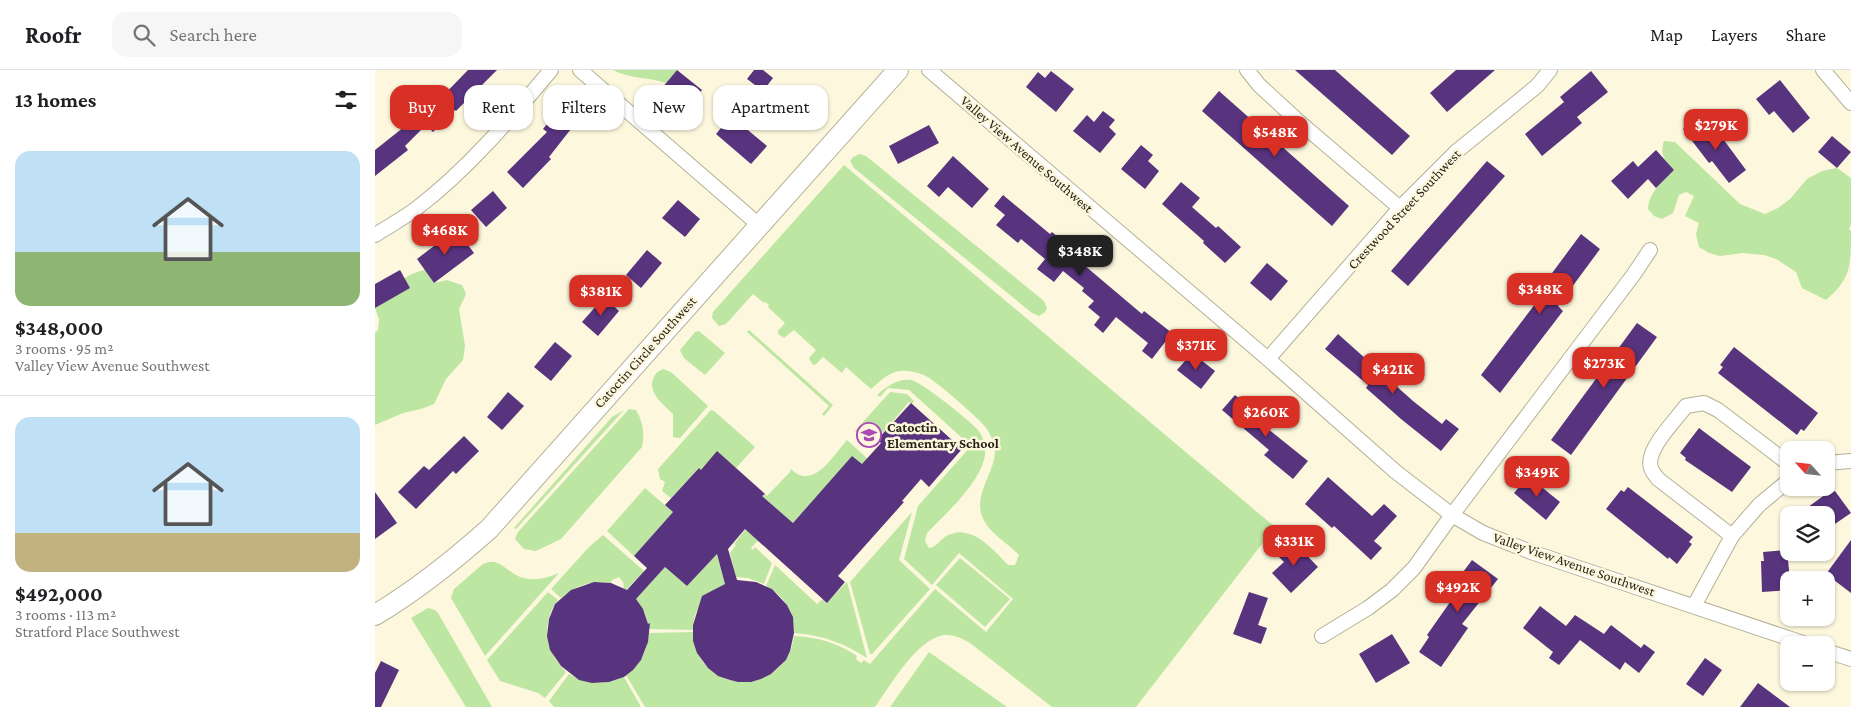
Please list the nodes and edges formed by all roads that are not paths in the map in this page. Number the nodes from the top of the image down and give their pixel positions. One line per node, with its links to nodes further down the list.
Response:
1 (551, 70): 11 (street)
2 (581, 70): 10 (street)
3 (898, 70): 10 (main road, Catoctin Circle Southwest)
4 (929, 70): 13 (street, Valley View Avenue Southwest)
5 (1247, 70): 9 (street)
6 (1550, 70): 9 (street, Crestwood Street Southwest)
7 (1823, 70): 8 (street)
8 (1851, 103)
9 (1400, 208): 13 (street, Crestwood Street Southwest)
10 (759, 225): 21 (main road, Catoctin Circle Southwest)
11 (375, 235)
12 (1650, 250): 18 (street)
13 (1269, 360): 18 (street, Valley View Avenue Southwest)
14 (1780, 457): 19 (street)
15 (1851, 461): 16 (street)
16 (1835, 462)
17 (1780, 488): 19 (street)
18 (1452, 515): 20 (street, Valley View Avenue Southwest); 22 (street)
19 (1732, 536): 20 (street)
20 (1694, 606): 23 (street, Valley View Avenue Southwest)
21 (375, 615)
22 (1321, 636)
23 (1782, 636)
24 (1835, 654): 25 (street)
25 (1851, 659)

